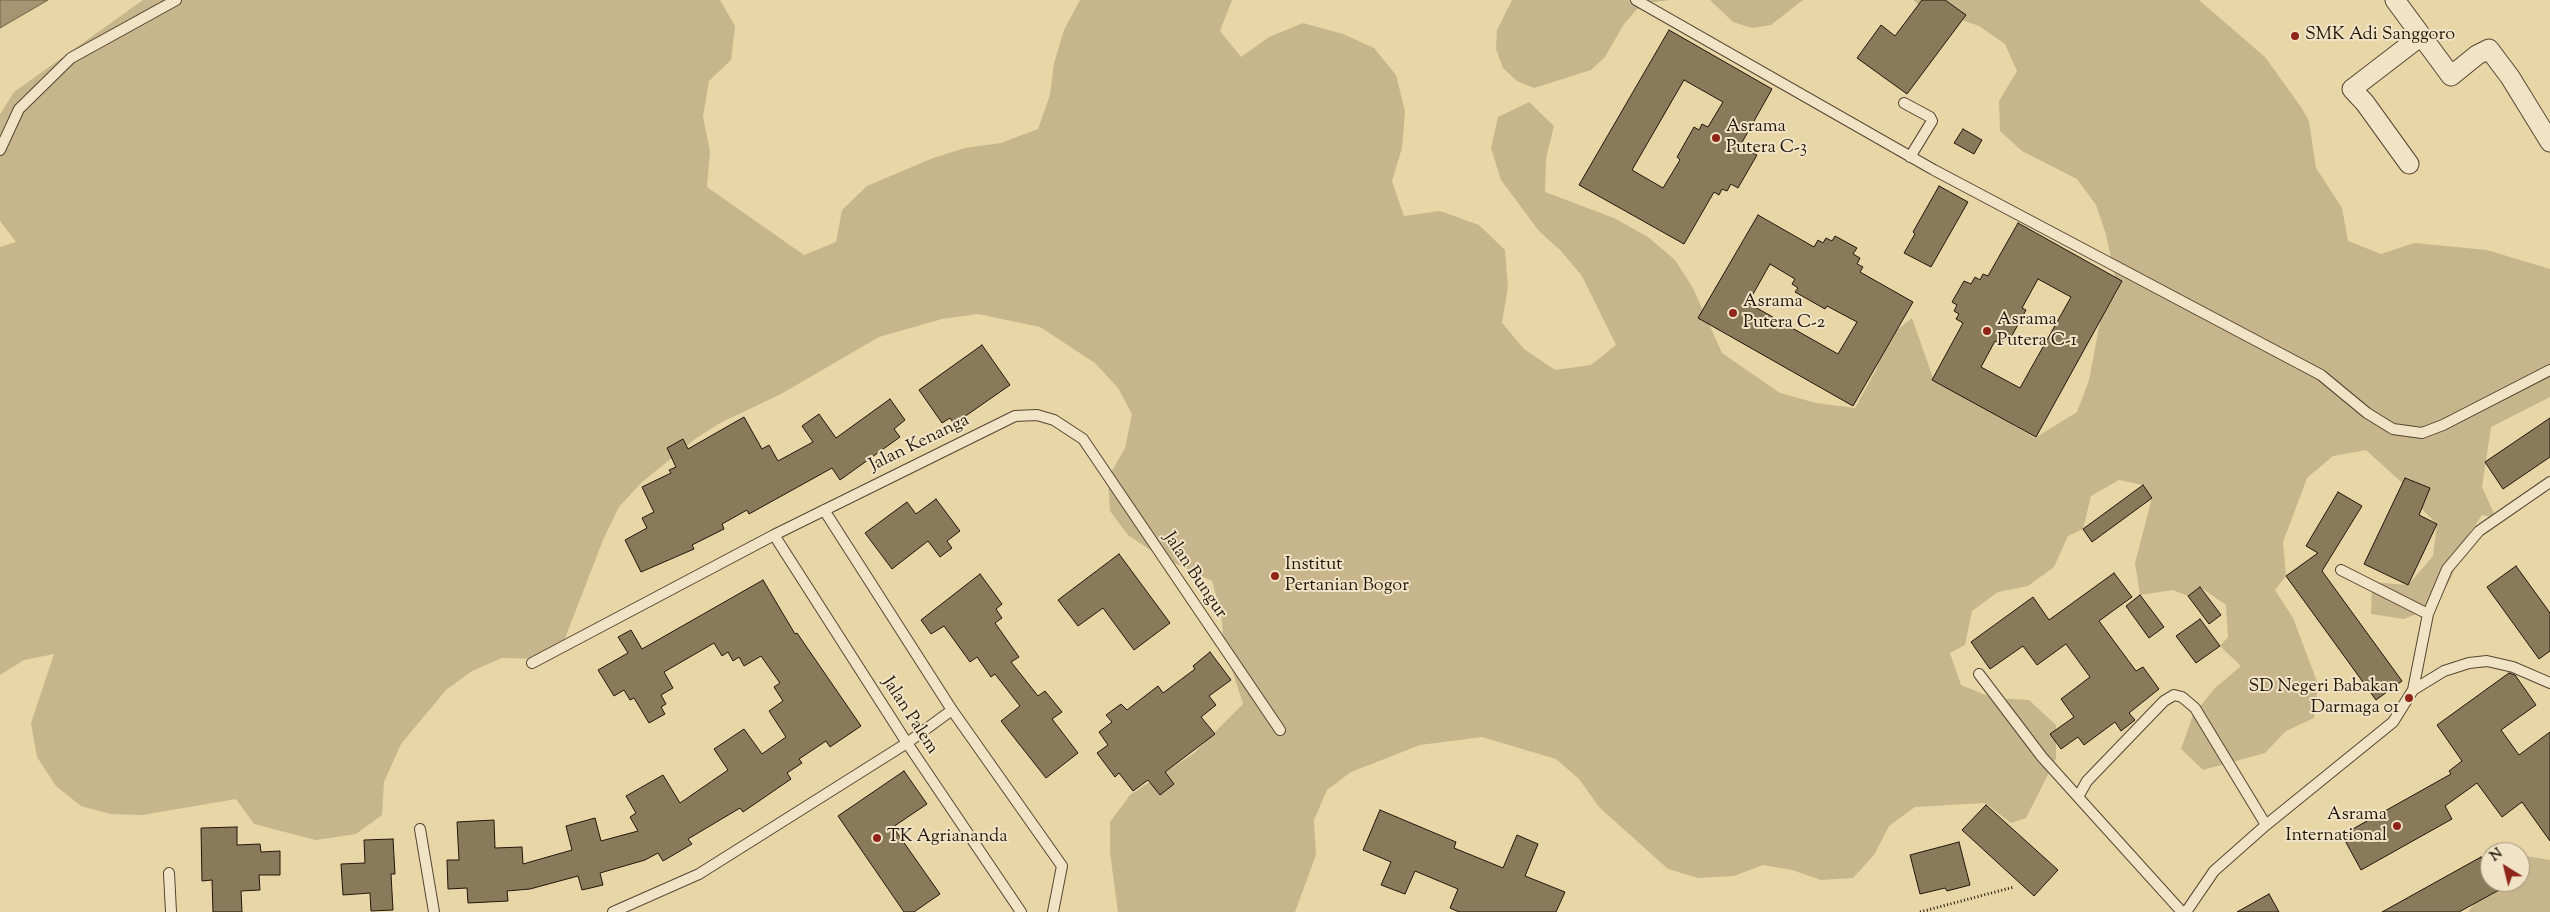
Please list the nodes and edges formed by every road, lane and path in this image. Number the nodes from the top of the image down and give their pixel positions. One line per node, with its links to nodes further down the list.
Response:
1 (176, 0): 7 (lane)
2 (1636, 0): 8 (lane)
3 (2396, 0): 4 (street)
4 (2422, 36): 6 (street); 9 (street)
5 (1904, 104): 8 (lane)
6 (2550, 142)
7 (0, 150)
8 (1910, 156): 10 (lane)
9 (2410, 164)
10 (2550, 370)
11 (1082, 439): 13 (lane, Jalan Kenanga); 22 (lane, Jalan Bungur)
12 (2550, 482): 16 (lane)
13 (824, 510): 14 (lane, Jalan Kenanga); 21 (lane)
14 (774, 535): 17 (lane, Jalan Kenanga); 23 (lane, Jalan Palem)
15 (2341, 570): 16 (lane)
16 (2428, 614): 20 (lane)
17 (532, 663)
18 (1978, 674): 24 (lane)
19 (2550, 683): 20 (lane)
20 (2414, 690): 25 (lane)
21 (952, 710): 23 (lane); 34 (lane)
22 (1280, 730)
23 (907, 743): 32 (lane); 33 (lane, Jalan Palem)
24 (2078, 797): 25 (lane); 36 (lane)
25 (2266, 826): 37 (lane)
26 (420, 829): 31 (lane)
27 (169, 873): 30 (lane)
28 (2014, 887): 29 (path)
29 (1928, 911): 35 (path)
30 (171, 912)
31 (434, 912)
32 (613, 912)
33 (1021, 912)
34 (1053, 912)
35 (1920, 912)
36 (2182, 912)
37 (2186, 912)

